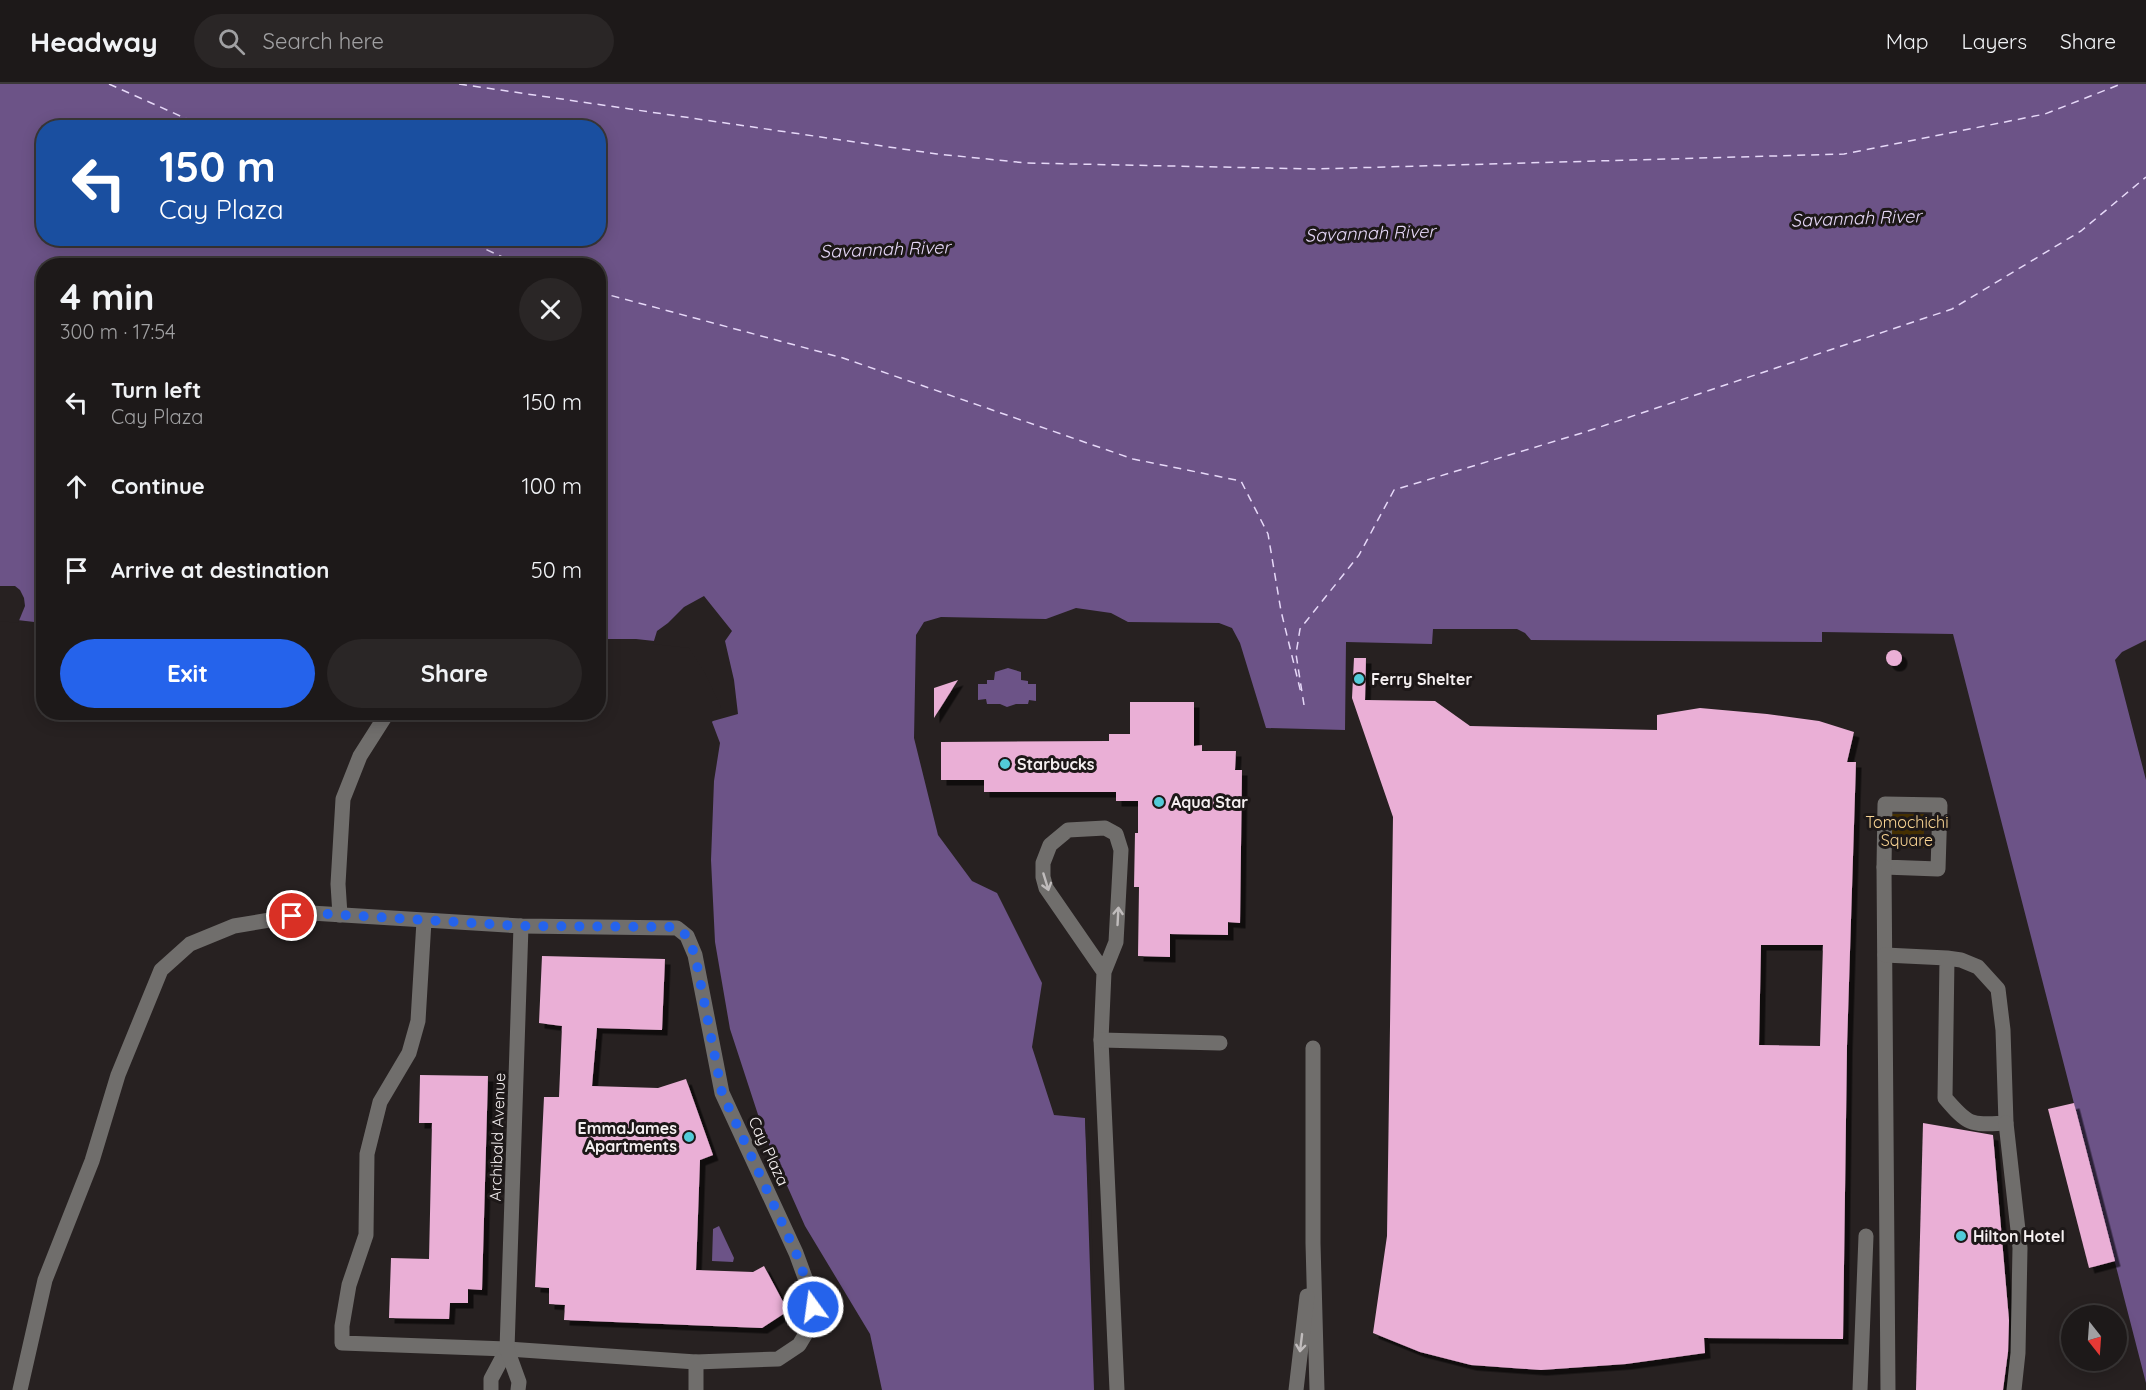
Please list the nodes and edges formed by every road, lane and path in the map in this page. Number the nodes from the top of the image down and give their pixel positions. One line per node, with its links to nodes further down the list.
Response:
1 (383, 720): 3 (street)
2 (1884, 867): 2 (street); 6 (street)
3 (340, 915): 4 (street, Cay Plaza); 18 (street, Cay Plaza)
4 (424, 921): 5 (street, Cay Plaza); 15 (street, Cay Plaza)
5 (521, 926): 15 (street, Archibald Avenue); 16 (street, Cay Plaza)
6 (1885, 956): 7 (street); 25 (street)
7 (1947, 958): 12 (street); 12 (street)
8 (1104, 972): 8 (street, one-way to 8); 9 (street)
9 (1101, 1040): 10 (street); 17 (street)
10 (1220, 1043)
11 (1314, 1048): 14 (street)
12 (2006, 1123): 26 (street)
13 (1866, 1236): 24 (street)
14 (1313, 1243): 22 (street, one-way to 22); 23 (street)
15 (507, 1349): 16 (street, Cay Plaza); 19 (street, Archibald Avenue); 20 (street, Archibald Avenue)
16 (696, 1362): 21 (street)
17 (1117, 1389)
18 (20, 1390)
19 (491, 1390)
20 (518, 1390)
21 (696, 1390)
22 (1296, 1390)
23 (1317, 1390)
24 (1860, 1390)
25 (1888, 1390)
26 (2014, 1390)

